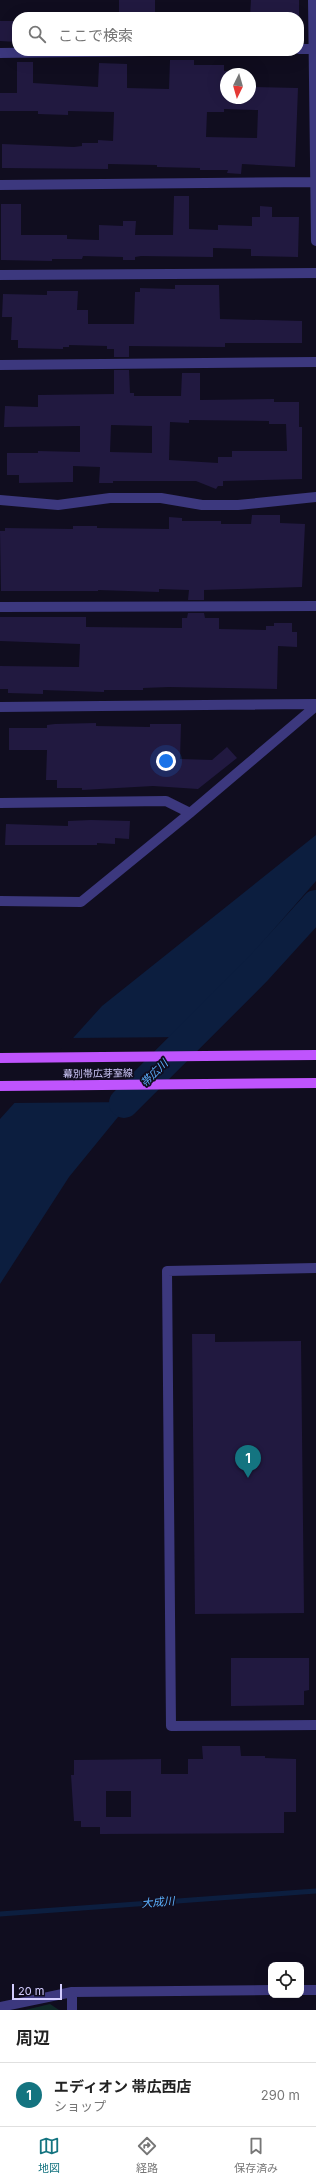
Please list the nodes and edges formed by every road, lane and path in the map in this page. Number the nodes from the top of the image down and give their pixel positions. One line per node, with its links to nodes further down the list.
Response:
1 (312, 0): 3 (street)
2 (304, 49): 3 (street)
3 (312, 49): 6 (street)
4 (0, 53): 5 (street)
5 (12, 53)
6 (315, 182): 7 (street); 8 (street)
7 (0, 185)
8 (316, 241)
9 (316, 273): 10 (street)
10 (0, 275)
11 (316, 362): 12 (street)
12 (0, 365)
13 (316, 497): 14 (street)
14 (0, 500)
15 (316, 606): 16 (street)
16 (0, 607)
17 (316, 705): 18 (street); 20 (street)
18 (0, 707)
19 (0, 803): 20 (street)
20 (190, 813): 21 (street)
21 (0, 901)
22 (316, 1055): 23 (main road, 幕別帯広芽室線)
23 (0, 1058)
24 (316, 1083): 25 (main road, 幕別帯広芽室線)
25 (4, 1086)
26 (316, 1268): 27 (street)
27 (316, 1725)
28 (268, 1990): 31 (street)
29 (304, 1990): 30 (street)
30 (316, 1990)
31 (72, 1992): 32 (street); 33 (street)
32 (0, 2007)
33 (72, 2010)

